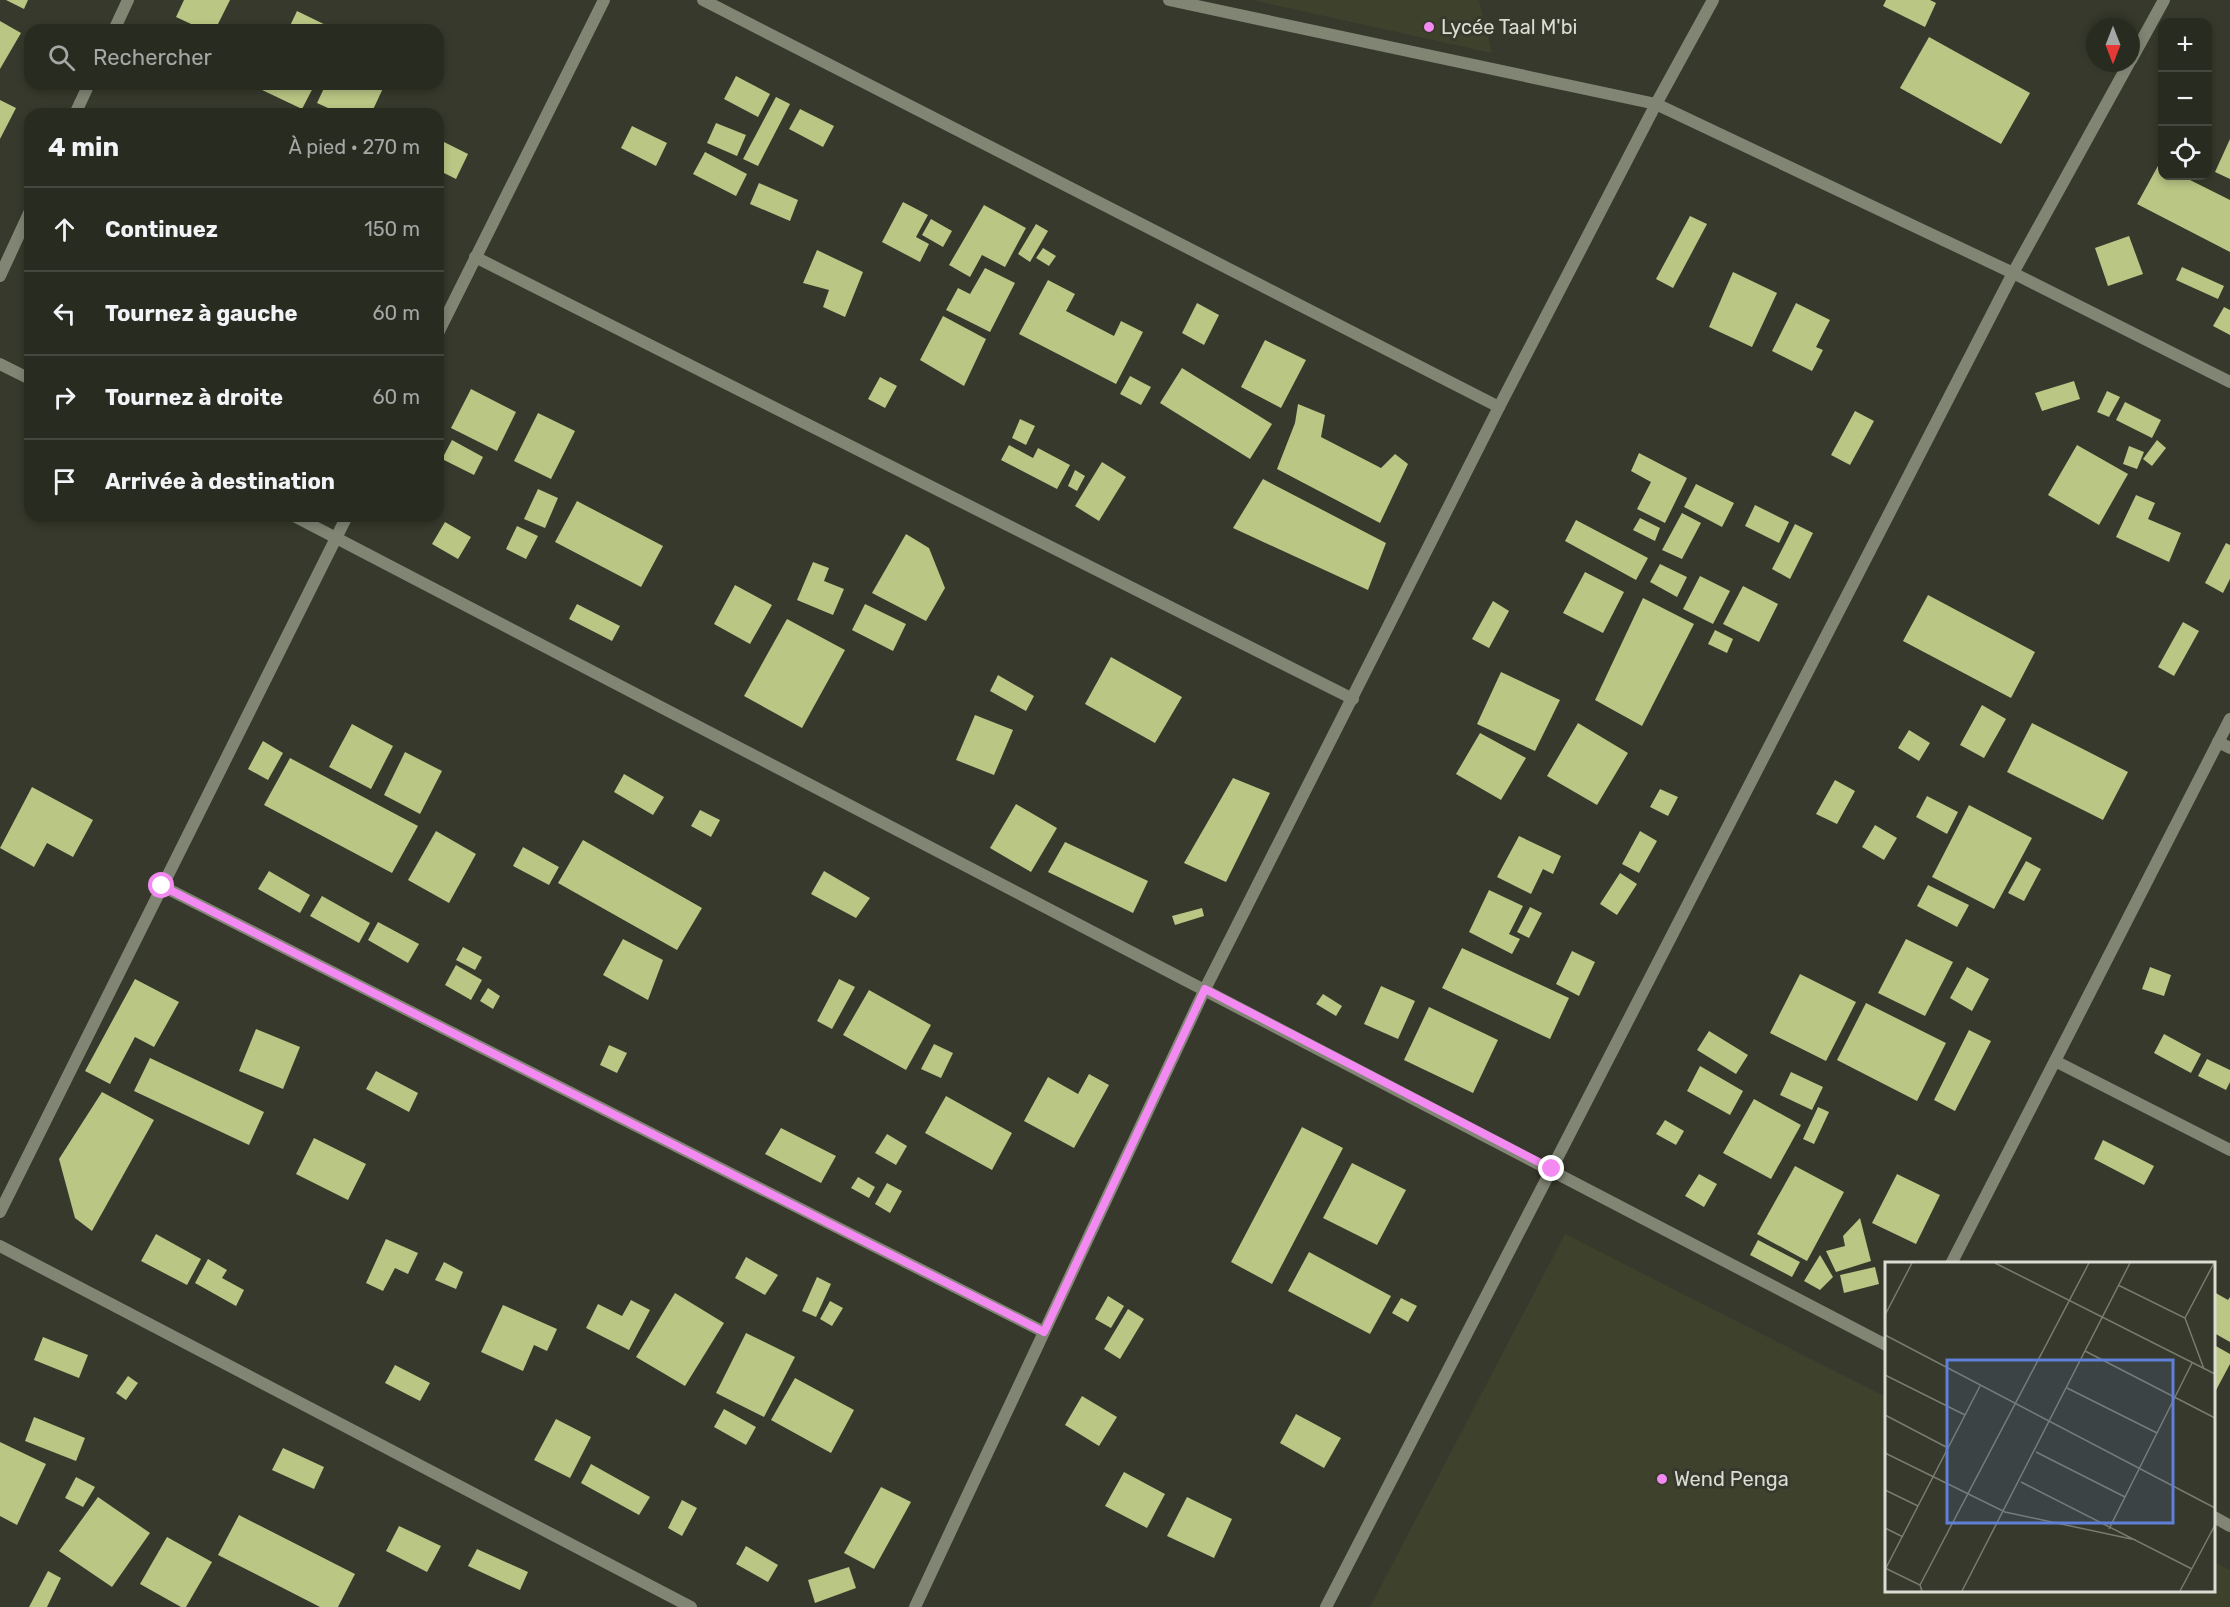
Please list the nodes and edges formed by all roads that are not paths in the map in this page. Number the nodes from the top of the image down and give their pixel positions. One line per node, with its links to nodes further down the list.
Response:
1 (128, 0): 7 (street)
2 (604, 0): 14 (street)
3 (703, 0): 21 (street)
4 (1169, 0): 11 (street)
5 (1713, 0): 11 (street)
6 (2164, 0): 8 (street)
7 (117, 24)
8 (2140, 44)
9 (2124, 72): 15 (street)
10 (86, 90): 12 (street)
11 (1656, 105): 15 (street); 21 (street)
12 (78, 108)
13 (24, 224): 16 (street)
14 (476, 257): 17 (street); 25 (street)
15 (2013, 273): 20 (street); 33 (street)
16 (0, 276)
17 (444, 321)
18 (0, 364): 19 (street)
19 (24, 376)
20 (2230, 382)
21 (1499, 407): 25 (street)
22 (305, 522): 24 (street)
23 (344, 522): 24 (street)
24 (336, 538): 29 (street); 30 (street)
25 (1353, 699): 30 (street)
26 (2230, 719): 27 (street)
27 (2218, 742): 28 (street); 31 (street)
28 (2230, 748)
29 (162, 886): 34 (street); 37 (street)
30 (1205, 989): 33 (street); 37 (street)
31 (2055, 1061): 32 (street); 36 (street)
32 (2230, 1150)
33 (1552, 1169): 38 (street); 43 (street)
34 (0, 1212)
35 (0, 1246): 41 (street)
36 (1952, 1262)
37 (1044, 1332): 42 (street)
38 (1885, 1344)
39 (2215, 1518): 40 (street)
40 (2230, 1526)
41 (692, 1607)
42 (915, 1607)
43 (1326, 1607)

